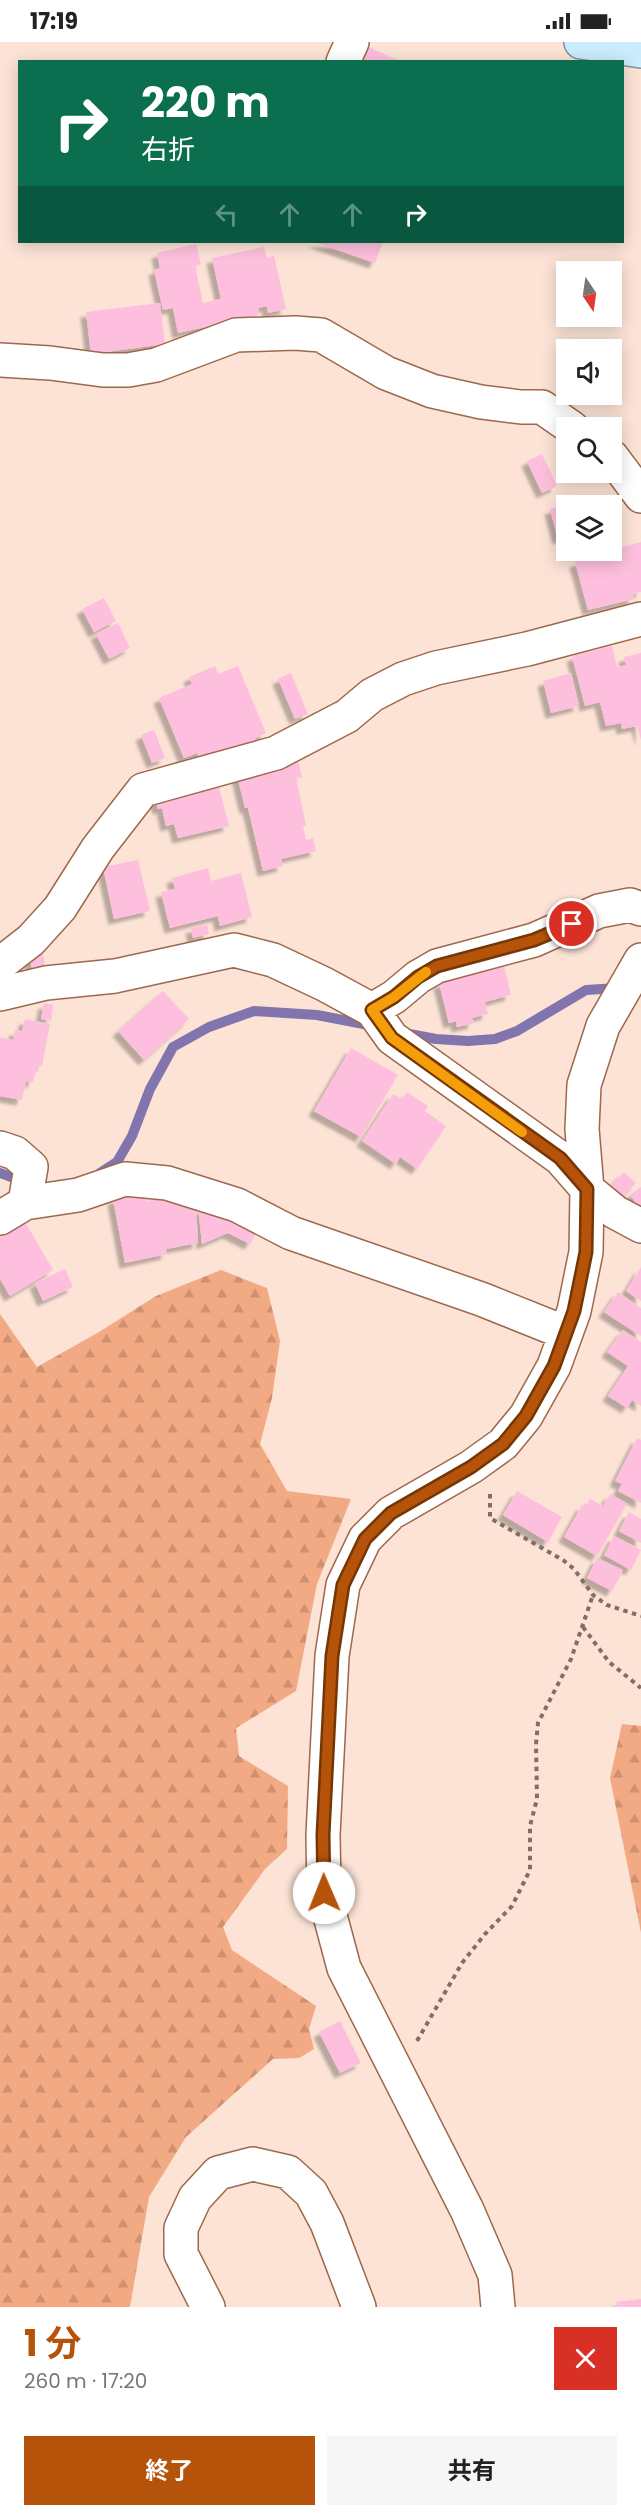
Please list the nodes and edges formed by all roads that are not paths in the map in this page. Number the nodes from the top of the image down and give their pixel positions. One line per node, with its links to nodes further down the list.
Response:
1 (352, 42): 4 (street)
2 (581, 42): 3 (main road)
3 (641, 51)
4 (344, 60)
5 (0, 360): 6 (street)
6 (557, 417)
7 (622, 470): 8 (street)
8 (641, 495)
9 (641, 619): 12 (street)
10 (641, 909): 14 (street)
11 (641, 960): 16 (street)
12 (0, 964)
13 (0, 994): 14 (street)
14 (372, 1010): 16 (street)
15 (0, 1148): 17 (street)
16 (587, 1189): 18 (street); 19 (street)
17 (13, 1210): 19 (street)
18 (641, 1226)
19 (566, 1333): 22 (street)
20 (208, 2307): 21 (street)
21 (359, 2307)
22 (498, 2307)

